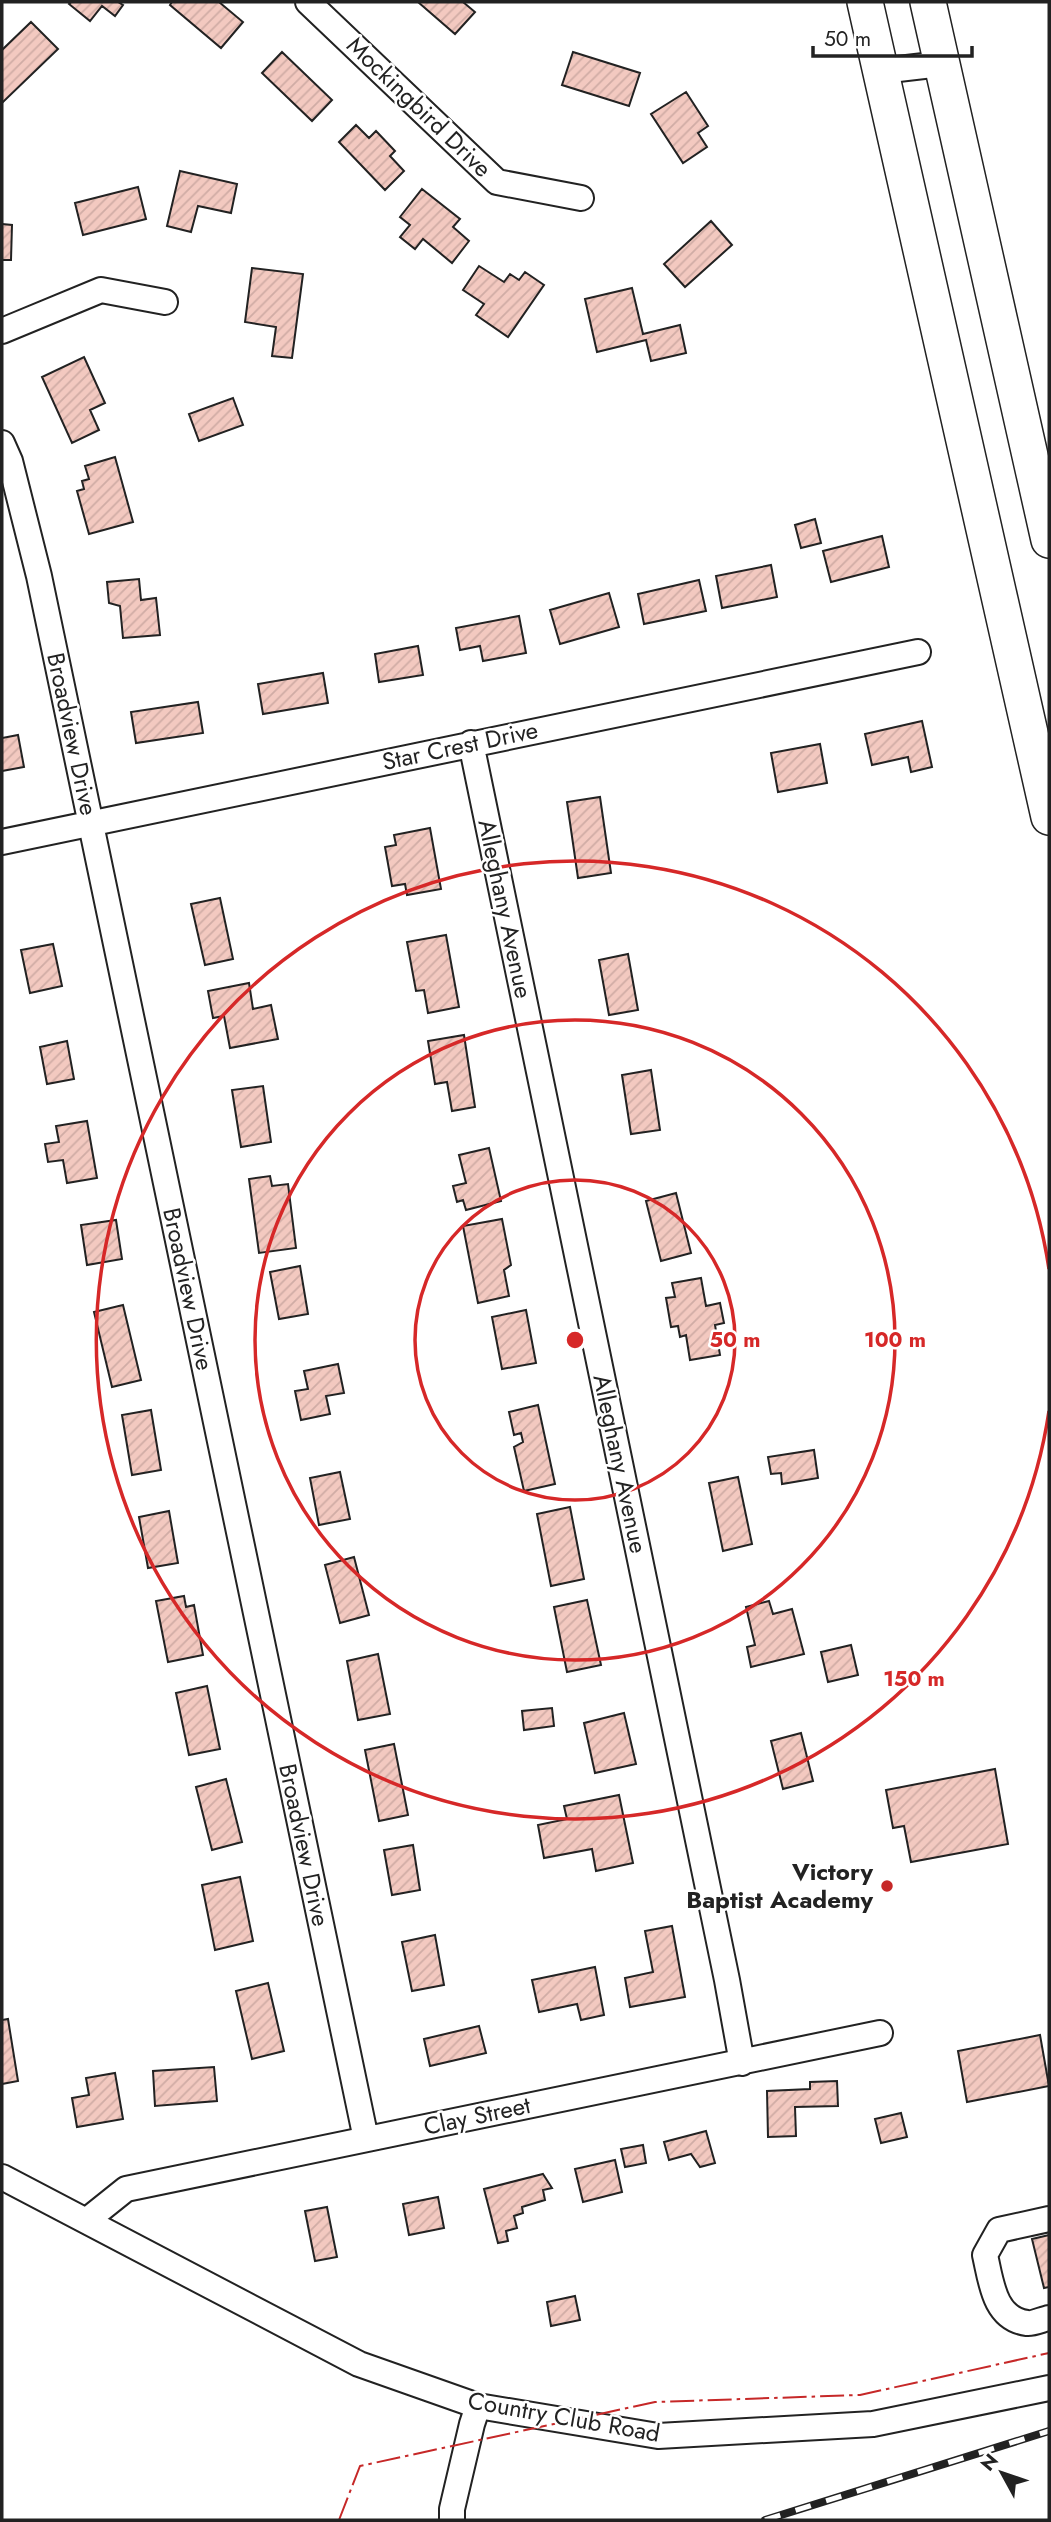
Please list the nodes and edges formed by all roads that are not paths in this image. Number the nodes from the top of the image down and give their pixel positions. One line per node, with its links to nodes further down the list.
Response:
1 (309, 2): 6 (street, Mockingbird Drive)
2 (865, 2): 5 (highway)
3 (928, 2): 4 (highway)
4 (941, 64): 5 (street); 10 (highway)
5 (881, 71): 13 (highway)
6 (581, 198)
7 (165, 302): 8 (street)
8 (2, 331)
9 (2, 443): 14 (street, Broadview Drive)
10 (1049, 540)
11 (918, 652): 12 (street, Star Crest Drive)
12 (471, 743): 14 (street, Star Crest Drive); 17 (street, Alleghany Avenue)
13 (1049, 817)
14 (91, 823): 15 (street, Star Crest Drive); 18 (street, Broadview Drive)
15 (2, 842)
16 (880, 2033): 17 (street, Clay Street)
17 (741, 2063): 18 (street, Clay Street)
18 (366, 2139): 21 (street, Clay Street)
19 (2, 2177): 21 (street, Country Club Road)
20 (1049, 2219): 22 (street)
21 (86, 2221): 24 (street, Country Club Road)
22 (1049, 2318)
23 (1049, 2388): 24 (street, Country Club Road)
24 (478, 2406): 25 (street)
25 (452, 2520)

